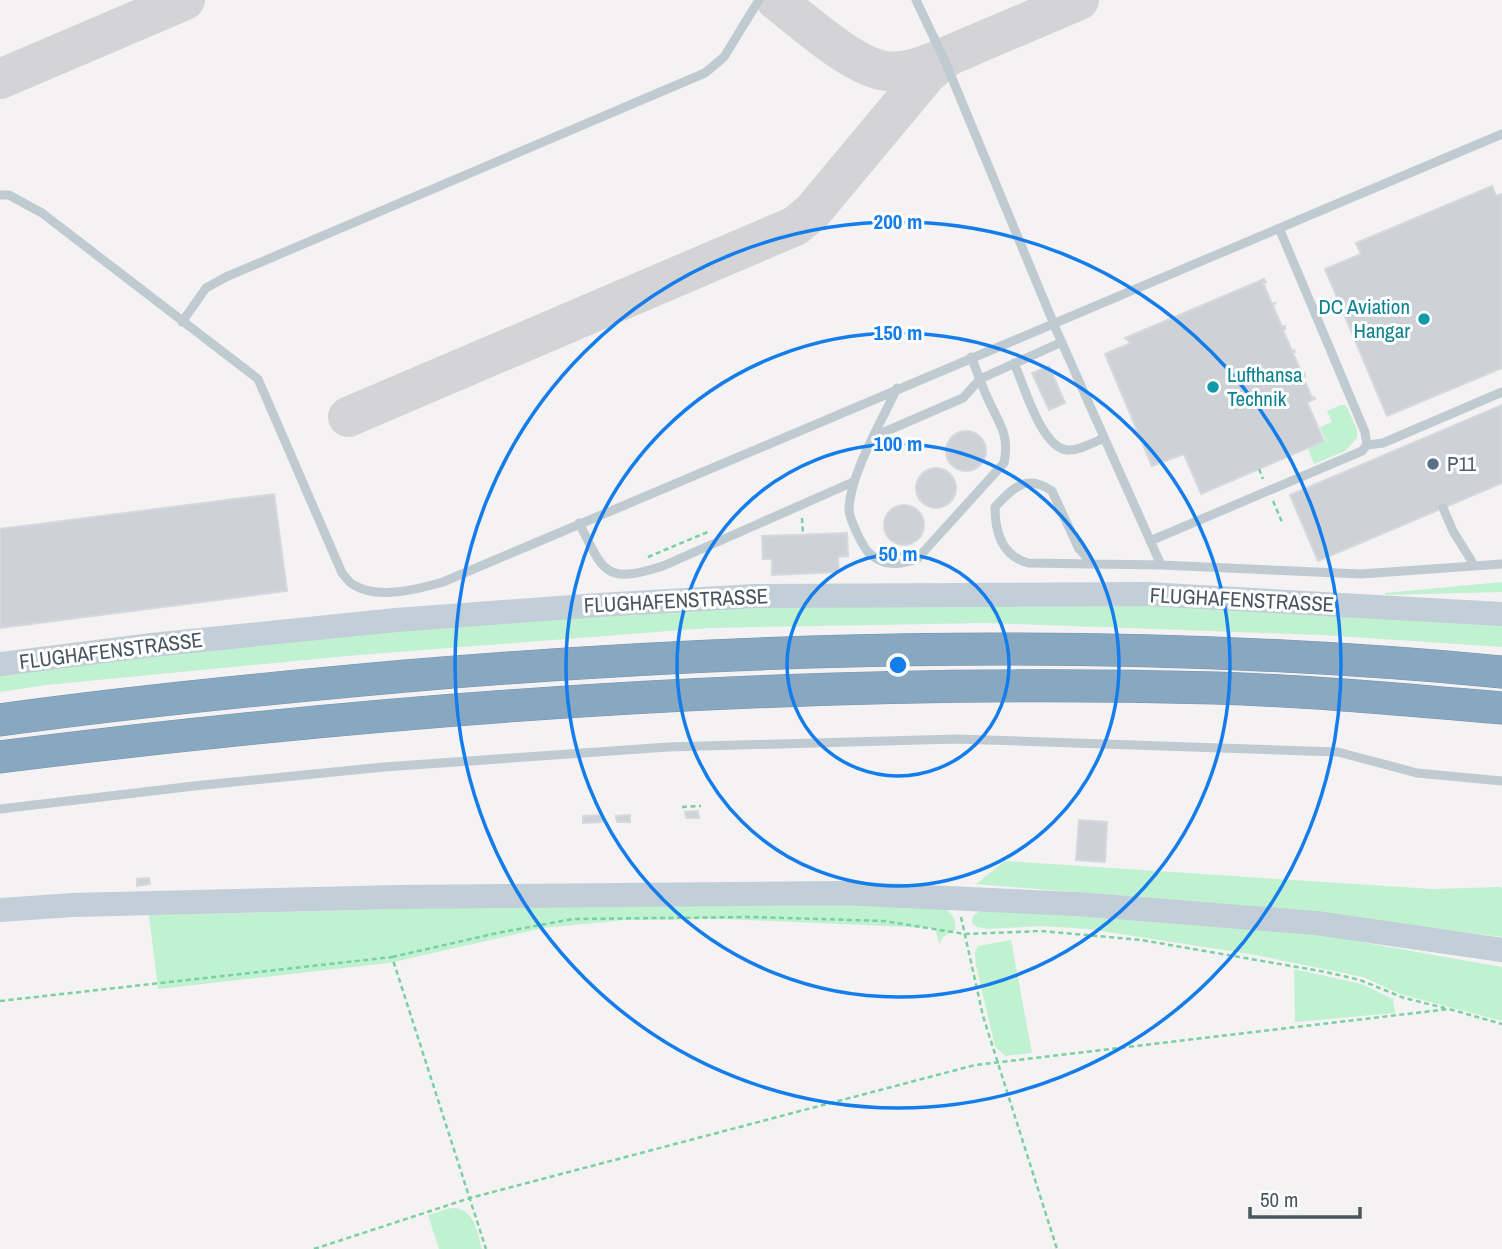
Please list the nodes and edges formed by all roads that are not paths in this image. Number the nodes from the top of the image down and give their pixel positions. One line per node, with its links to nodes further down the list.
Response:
1 (759, 0): 6 (lane)
2 (916, 0): 7 (lane)
3 (1502, 134): 5 (lane)
4 (0, 195): 6 (lane)
5 (1279, 228): 7 (lane); 16 (lane)
6 (182, 322): 19 (lane)
7 (1053, 322): 8 (lane); 9 (lane)
8 (1062, 342): 10 (lane); 15 (lane)
9 (971, 357): 11 (lane); 12 (lane)
10 (1014, 363): 11 (lane); 15 (lane)
11 (980, 379): 14 (lane); 17 (lane)
12 (897, 388): 14 (lane); 19 (lane)
13 (1502, 392): 16 (lane)
14 (875, 436): 17 (lane)
15 (1104, 438): 20 (lane)
16 (1367, 445): 20 (lane)
17 (853, 482): 19 (lane)
18 (1443, 509): 24 (lane)
19 (579, 523)
20 (1150, 541): 23 (lane)
21 (1093, 564): 21 (lane); 23 (lane)
22 (1502, 564): 24 (lane)
23 (1160, 565): 24 (lane)
24 (1474, 565)
25 (1502, 598): 26 (main road, FLUGHAFENSTRASSE)
26 (1354, 606): 27 (main road, FLUGHAFENSTRASSE); 28 (main road, FLUGHAFENSTRASSE)
27 (1502, 614)
28 (0, 664)
29 (1502, 672): 31 (highway)
30 (1502, 708): 32 (highway)
31 (0, 720)
32 (0, 757)
33 (1502, 781): 34 (lane)
34 (0, 809)
35 (0, 910): 36 (main road)
36 (1502, 950)

